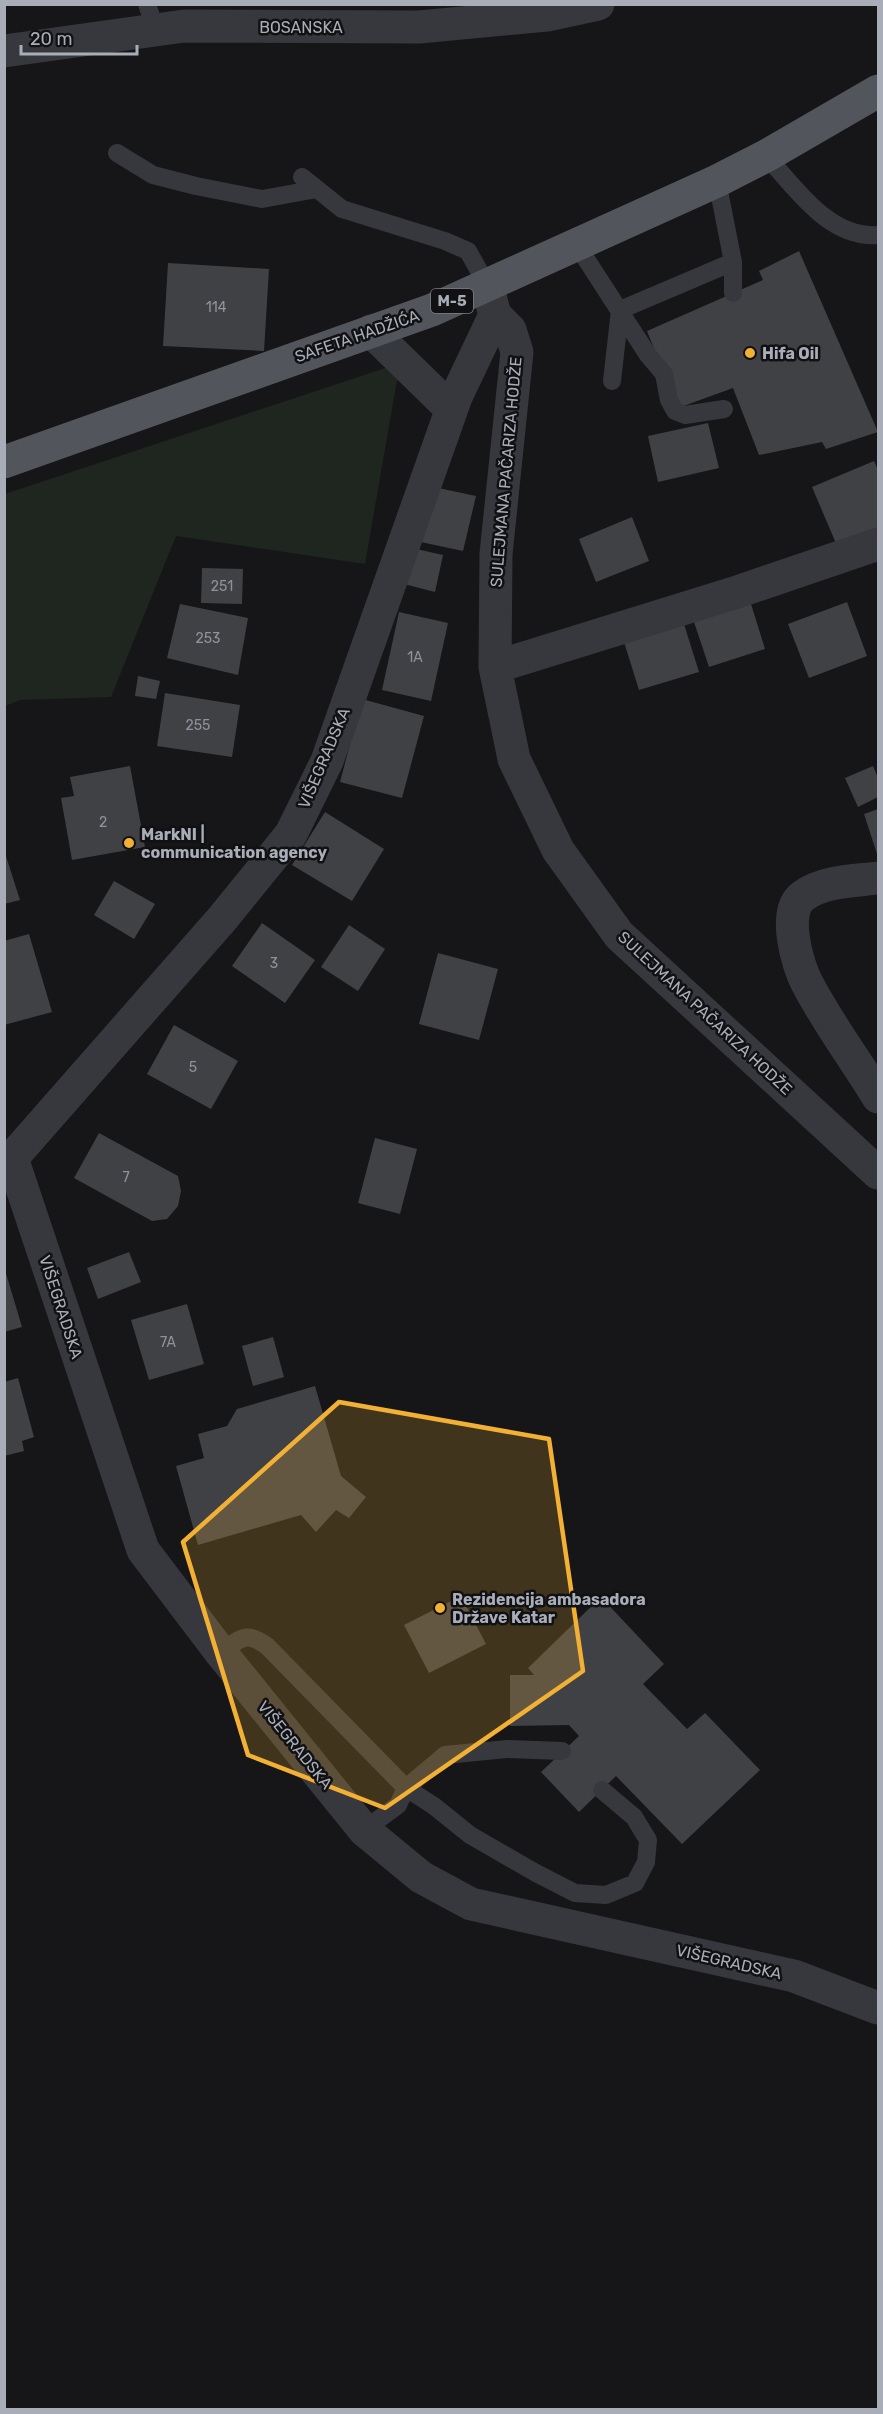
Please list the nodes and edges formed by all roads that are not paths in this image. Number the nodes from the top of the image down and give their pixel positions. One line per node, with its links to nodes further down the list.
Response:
1 (598, 4): 2 (street, BOSANSKA)
2 (152, 18): 3 (street, BOSANSKA)
3 (4, 51)
4 (879, 90): 6 (main road, SAFETA HADŽIĆA / M-5)
5 (117, 153): 9 (lane)
6 (766, 156): 8 (main road, SAFETA HADŽIĆA / M-5); 10 (lane)
7 (302, 177): 9 (lane)
8 (717, 181): 11 (main road, SAFETA HADŽIĆA / M-5); 12 (lane)
9 (317, 189): 14 (lane)
10 (879, 235)
11 (577, 245): 14 (main road, SAFETA HADŽIĆA / M-5); 15 (lane)
12 (733, 262): 13 (lane); 15 (lane)
13 (733, 293)
14 (491, 300): 16 (main road, SAFETA HADŽIĆA / M-5); 19 (street, VIŠEGRADSKA); 22 (street, SULEJMANA PAČARIZA HODŽE)
15 (620, 310): 17 (lane); 18 (lane)
16 (371, 331): 19 (street); 20 (main road, SAFETA HADŽIĆA / M-5)
17 (612, 381)
18 (724, 409)
19 (452, 410): 25 (street, VIŠEGRADSKA)
20 (4, 462)
21 (879, 544): 22 (street)
22 (495, 667): 26 (street, SULEJMANA PAČARIZA HODŽE)
23 (879, 878): 24 (street)
24 (879, 1097)
25 (7, 1152): 27 (street, VIŠEGRADSKA)
26 (879, 1173)
27 (221, 1653): 29 (lane); 31 (street, VIŠEGRADSKA)
28 (562, 1751): 29 (lane)
29 (406, 1788): 30 (lane); 31 (lane)
30 (602, 1790)
31 (364, 1830): 32 (street, VIŠEGRADSKA)
32 (879, 2008)

